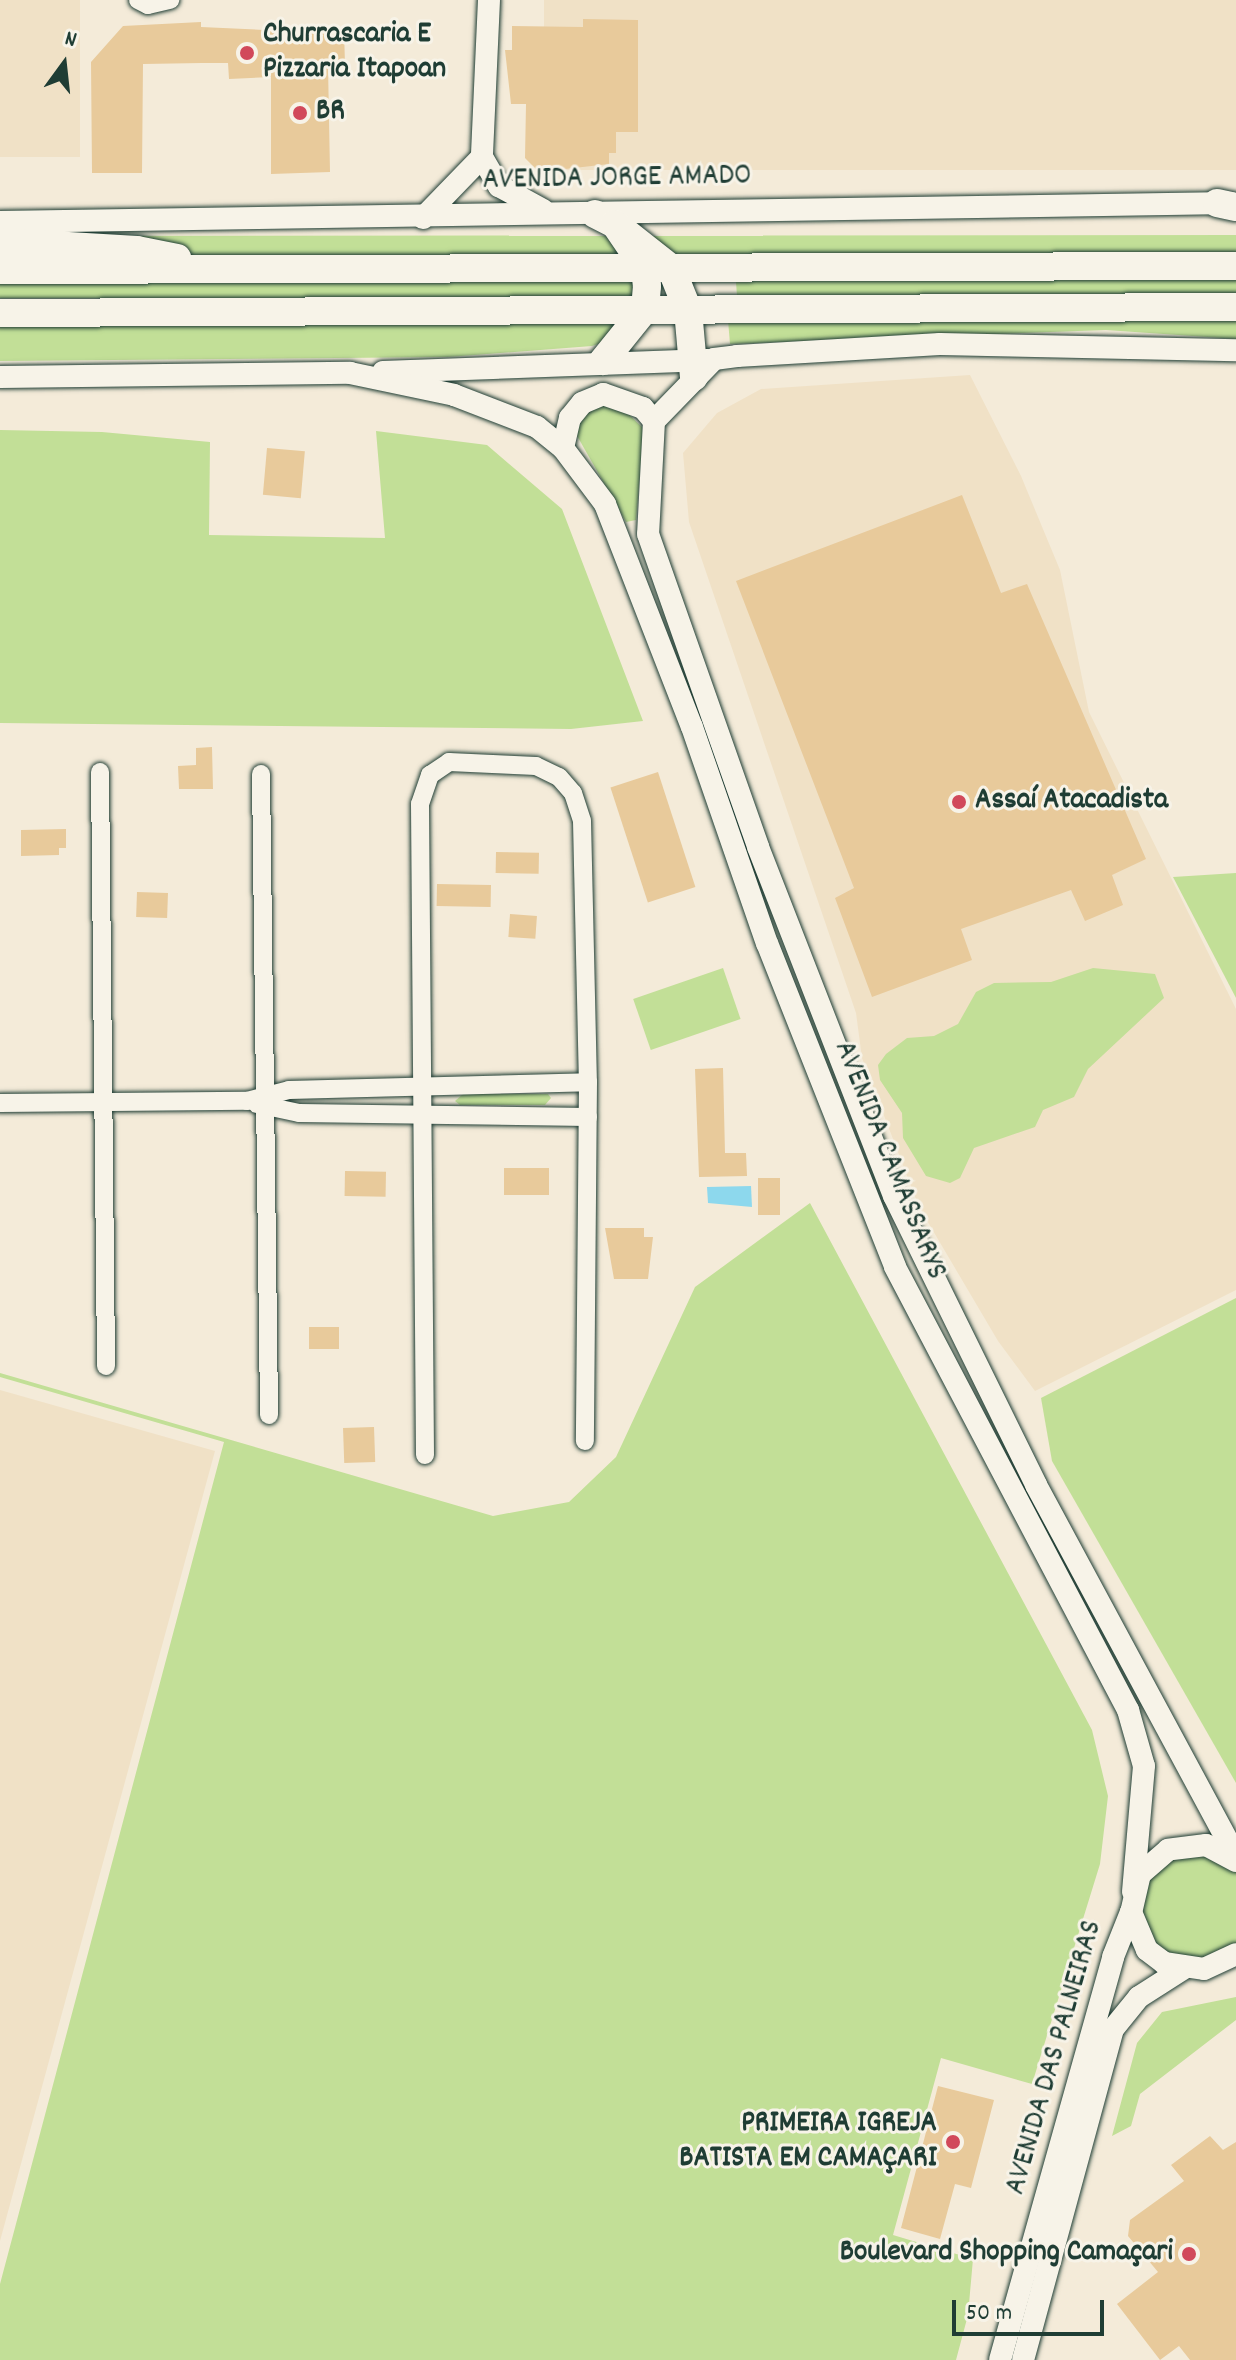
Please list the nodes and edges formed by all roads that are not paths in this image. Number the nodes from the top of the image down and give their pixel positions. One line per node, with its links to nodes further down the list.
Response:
1 (138, 0): 2 (street)
2 (170, 0)
3 (489, 0): 4 (street)
4 (482, 157): 6 (street); 7 (street)
5 (1230, 204): 8 (street, AVENIDA JORGE AMADO)
6 (551, 214): 7 (street, AVENIDA JORGE AMADO); 8 (street, AVENIDA JORGE AMADO)
7 (423, 218): 9 (street, AVENIDA JORGE AMADO)
8 (605, 219): 12 (main road)
9 (0, 222)
10 (0, 242): 14 (main road)
11 (1236, 266): 12 (main road)
12 (658, 268): 14 (main road); 16 (main road); 17 (main road)
13 (0, 270): 14 (main road)
14 (216, 270)
15 (1236, 307): 17 (main road)
16 (645, 309): 17 (main road); 18 (main road); 20 (main road)
17 (688, 310): 21 (main road)
18 (0, 313)
19 (1236, 350): 21 (street)
20 (603, 361): 21 (street); 22 (street)
21 (701, 366): 24 (street)
22 (350, 373): 23 (street); 25 (street, AVENIDA CAMASSARYS)
23 (0, 377)
24 (654, 421): 25 (street); 39 (street, AVENIDA CAMASSARYS)
25 (563, 448): 40 (street, AVENIDA CAMASSARYS)
26 (100, 772): 31 (street)
27 (261, 774): 30 (street)
28 (588, 1082): 29 (street); 29 (street); 34 (street)
29 (421, 1086): 30 (street); 33 (street)
30 (259, 1101): 31 (street); 33 (street); 36 (street)
31 (106, 1102): 32 (street); 35 (street)
32 (0, 1103)
33 (421, 1115): 34 (street); 38 (street)
34 (588, 1117): 37 (street)
35 (106, 1366)
36 (269, 1415)
37 (585, 1441)
38 (425, 1455)
39 (1236, 1859): 40 (street)
40 (1132, 1902): 42 (street); 43 (street, AVENIDA DAS PALNEIRAS)
41 (1232, 1961): 42 (street)
42 (1183, 1969): 44 (street, AVENIDA DAS PALNEIRAS)
43 (1000, 2360)
44 (1023, 2360)

